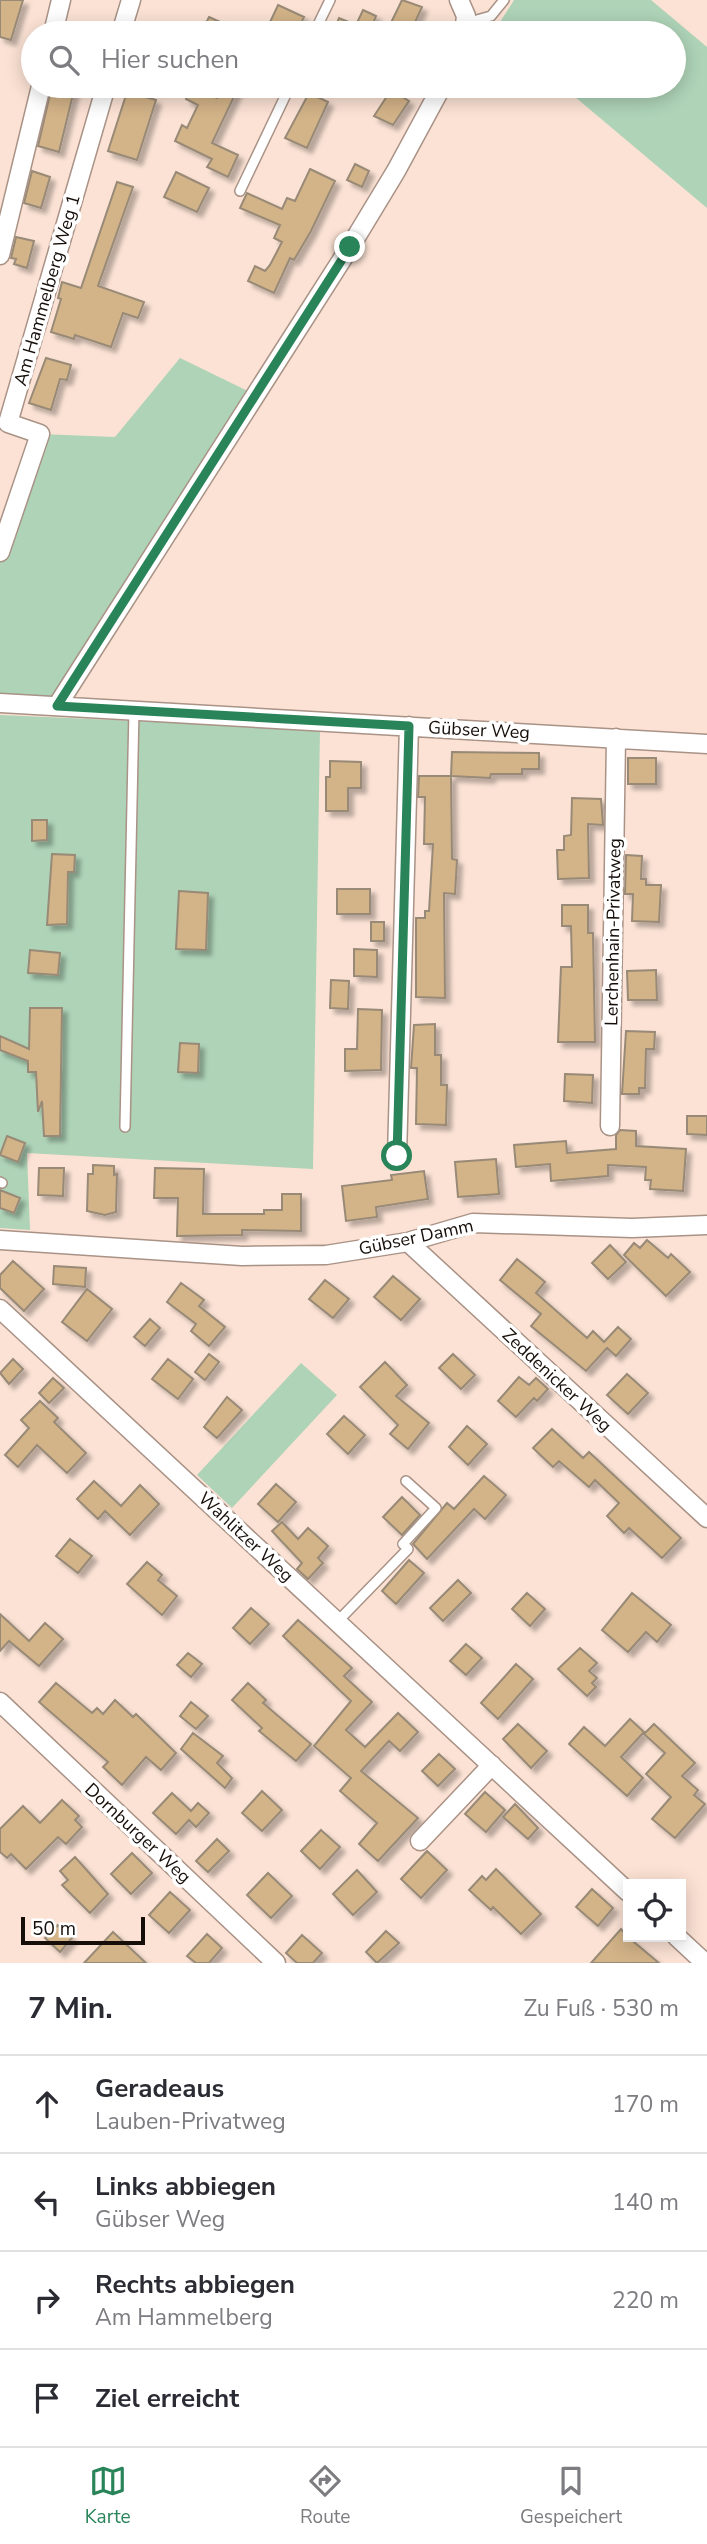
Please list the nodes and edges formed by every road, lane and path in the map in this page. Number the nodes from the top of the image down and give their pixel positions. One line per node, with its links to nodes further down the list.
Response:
1 (61, 0): 6 (street)
2 (131, 0): 7 (street)
3 (330, 0): 8 (lane)
4 (459, 0): 9 (street)
5 (504, 0): 10 (lane)
6 (56, 21)
7 (125, 21)
8 (320, 21)
9 (464, 21)
10 (480, 21)
11 (38, 98): 16 (street)
12 (103, 98): 17 (street, Am Hammelberg Weg 1)
13 (284, 98): 15 (lane)
14 (436, 98): 19 (street)
15 (240, 191)
16 (0, 255)
17 (0, 552)
18 (0, 703): 19 (street, Gübser Weg)
19 (57, 706): 20 (street, Gübser Weg)
20 (134, 710): 21 (street, Gübser Weg); 25 (lane)
21 (409, 726): 22 (street, Gübser Weg); 26 (street)
22 (616, 738): 23 (street, Gübser Weg); 24 (street, Lerchenhain-Privatweg)
23 (707, 744)
24 (610, 1126)
25 (125, 1127)
26 (397, 1156)
27 (707, 1225): 29 (street, Gübser Damm)
28 (0, 1240): 29 (street, Gübser Damm)
29 (408, 1242): 32 (street, Zeddenicker Weg)
30 (0, 1309): 33 (street, Wahlitzer Weg)
31 (406, 1480): 33 (lane)
32 (707, 1518)
33 (337, 1622): 35 (street, Wahlitzer Weg)
34 (0, 1702): 39 (street, Dornburger Weg)
35 (492, 1765): 36 (street); 37 (street, Wahlitzer Weg)
36 (420, 1841)
37 (623, 1887)
38 (682, 1942): 40 (street)
39 (276, 1963)
40 (705, 1963)

